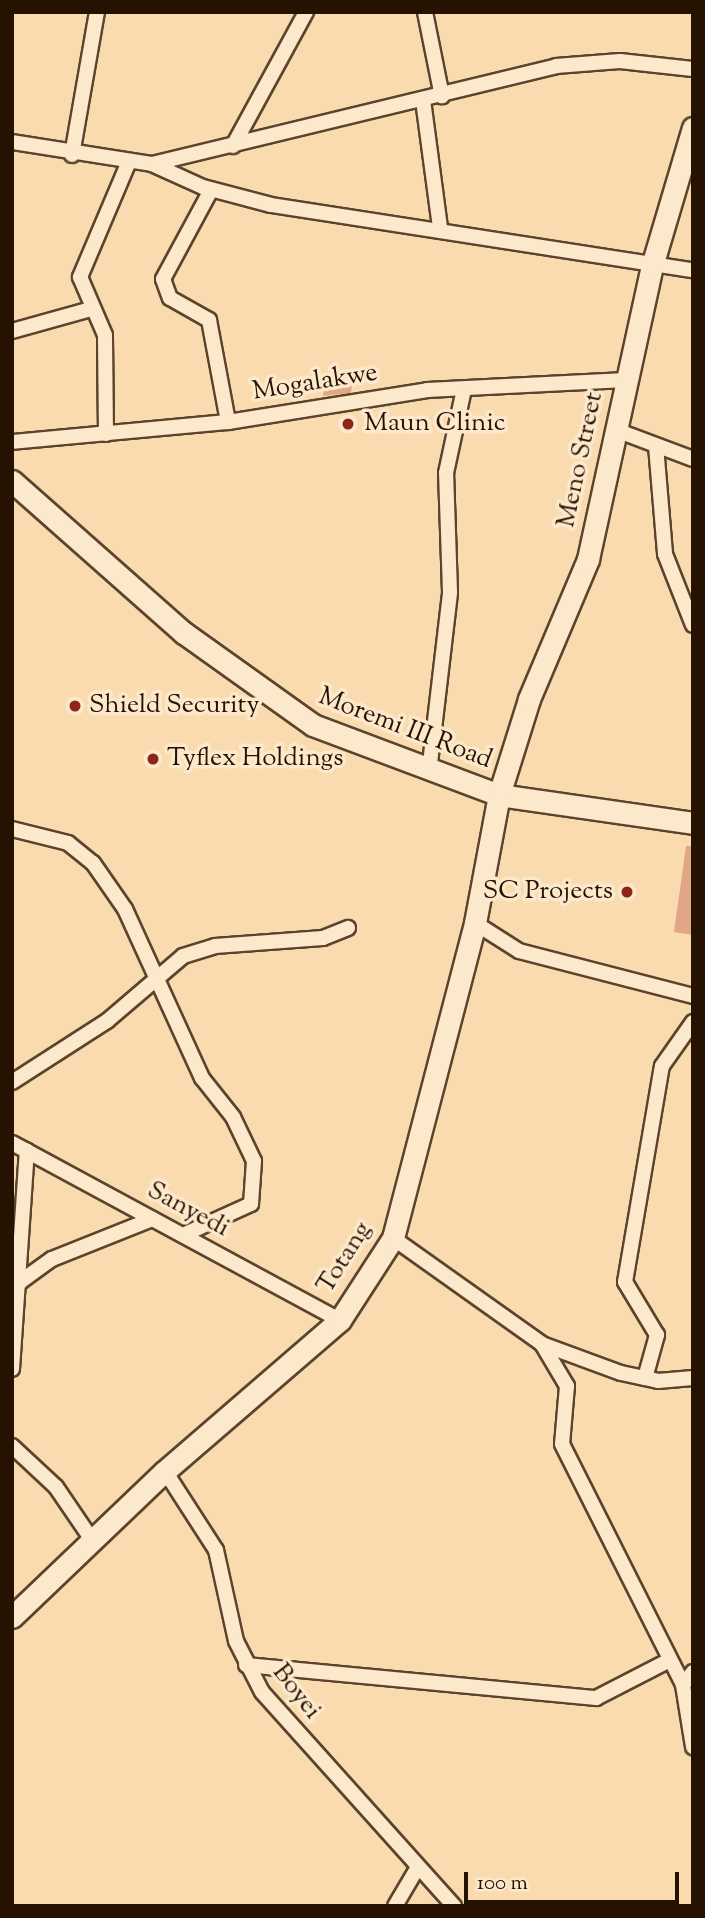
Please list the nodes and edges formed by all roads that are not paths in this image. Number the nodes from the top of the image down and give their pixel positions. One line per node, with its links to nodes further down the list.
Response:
1 (97, 12): 10 (street)
2 (306, 12): 9 (street)
3 (425, 12): 5 (street)
4 (693, 69): 5 (street)
5 (442, 96): 6 (street)
6 (423, 100): 9 (street); 14 (street)
7 (693, 128): 15 (street, Meno Street)
8 (12, 142): 10 (street)
9 (233, 146): 12 (street)
10 (72, 155): 11 (street)
11 (128, 164): 12 (street); 17 (street)
12 (152, 164): 13 (street)
13 (211, 190): 14 (street); 21 (street)
14 (440, 228): 15 (street)
15 (652, 266): 16 (street); 19 (street, Meno Street)
16 (693, 271)
17 (91, 309): 18 (street); 23 (street)
18 (12, 331)
19 (626, 380): 20 (street, Mogalakwe); 22 (street, Meno Street)
20 (464, 389): 21 (street, Mogalakwe); 29 (street)
21 (228, 422): 23 (street, Mogalakwe)
22 (616, 430): 25 (street); 30 (street, Meno Street)
23 (106, 434): 24 (street, Mogalakwe)
24 (12, 442)
25 (656, 446): 26 (street); 28 (street)
26 (693, 459)
27 (12, 481): 29 (street, Moremi III Road)
28 (692, 621)
29 (429, 772): 30 (street, Moremi III Road)
30 (499, 795): 31 (street, Moremi III Road); 33 (street, Totang)
31 (693, 824)
32 (12, 829): 35 (street)
33 (475, 923): 36 (street); 43 (street, Totang)
34 (348, 928): 35 (street)
35 (155, 976): 38 (street); 42 (street)
36 (693, 996)
37 (693, 1022): 48 (street)
38 (12, 1082)
39 (12, 1143): 40 (street, Sanyedi)
40 (27, 1151): 41 (street, Sanyedi); 44 (street)
41 (152, 1219): 42 (street, Sanyedi); 44 (street)
42 (183, 1235): 45 (street, Sanyedi)
43 (393, 1238): 45 (street, Totang); 46 (street)
44 (16, 1278): 47 (street)
45 (340, 1320): 51 (street, Totang)
46 (542, 1344): 48 (street); 54 (street)
47 (12, 1368)
48 (645, 1378): 49 (street)
49 (693, 1378)
50 (12, 1446): 52 (street)
51 (165, 1471): 52 (street, Totang); 55 (street, Boyei)
52 (93, 1540): 53 (street, Totang)
53 (12, 1617)
54 (670, 1661): 55 (street); 57 (street)
55 (246, 1665): 59 (street, Boyei)
56 (693, 1672): 57 (street)
57 (683, 1685): 58 (street)
58 (693, 1746)
59 (418, 1867): 60 (street); 61 (street, Boyei)
60 (395, 1906)
61 (454, 1906)

